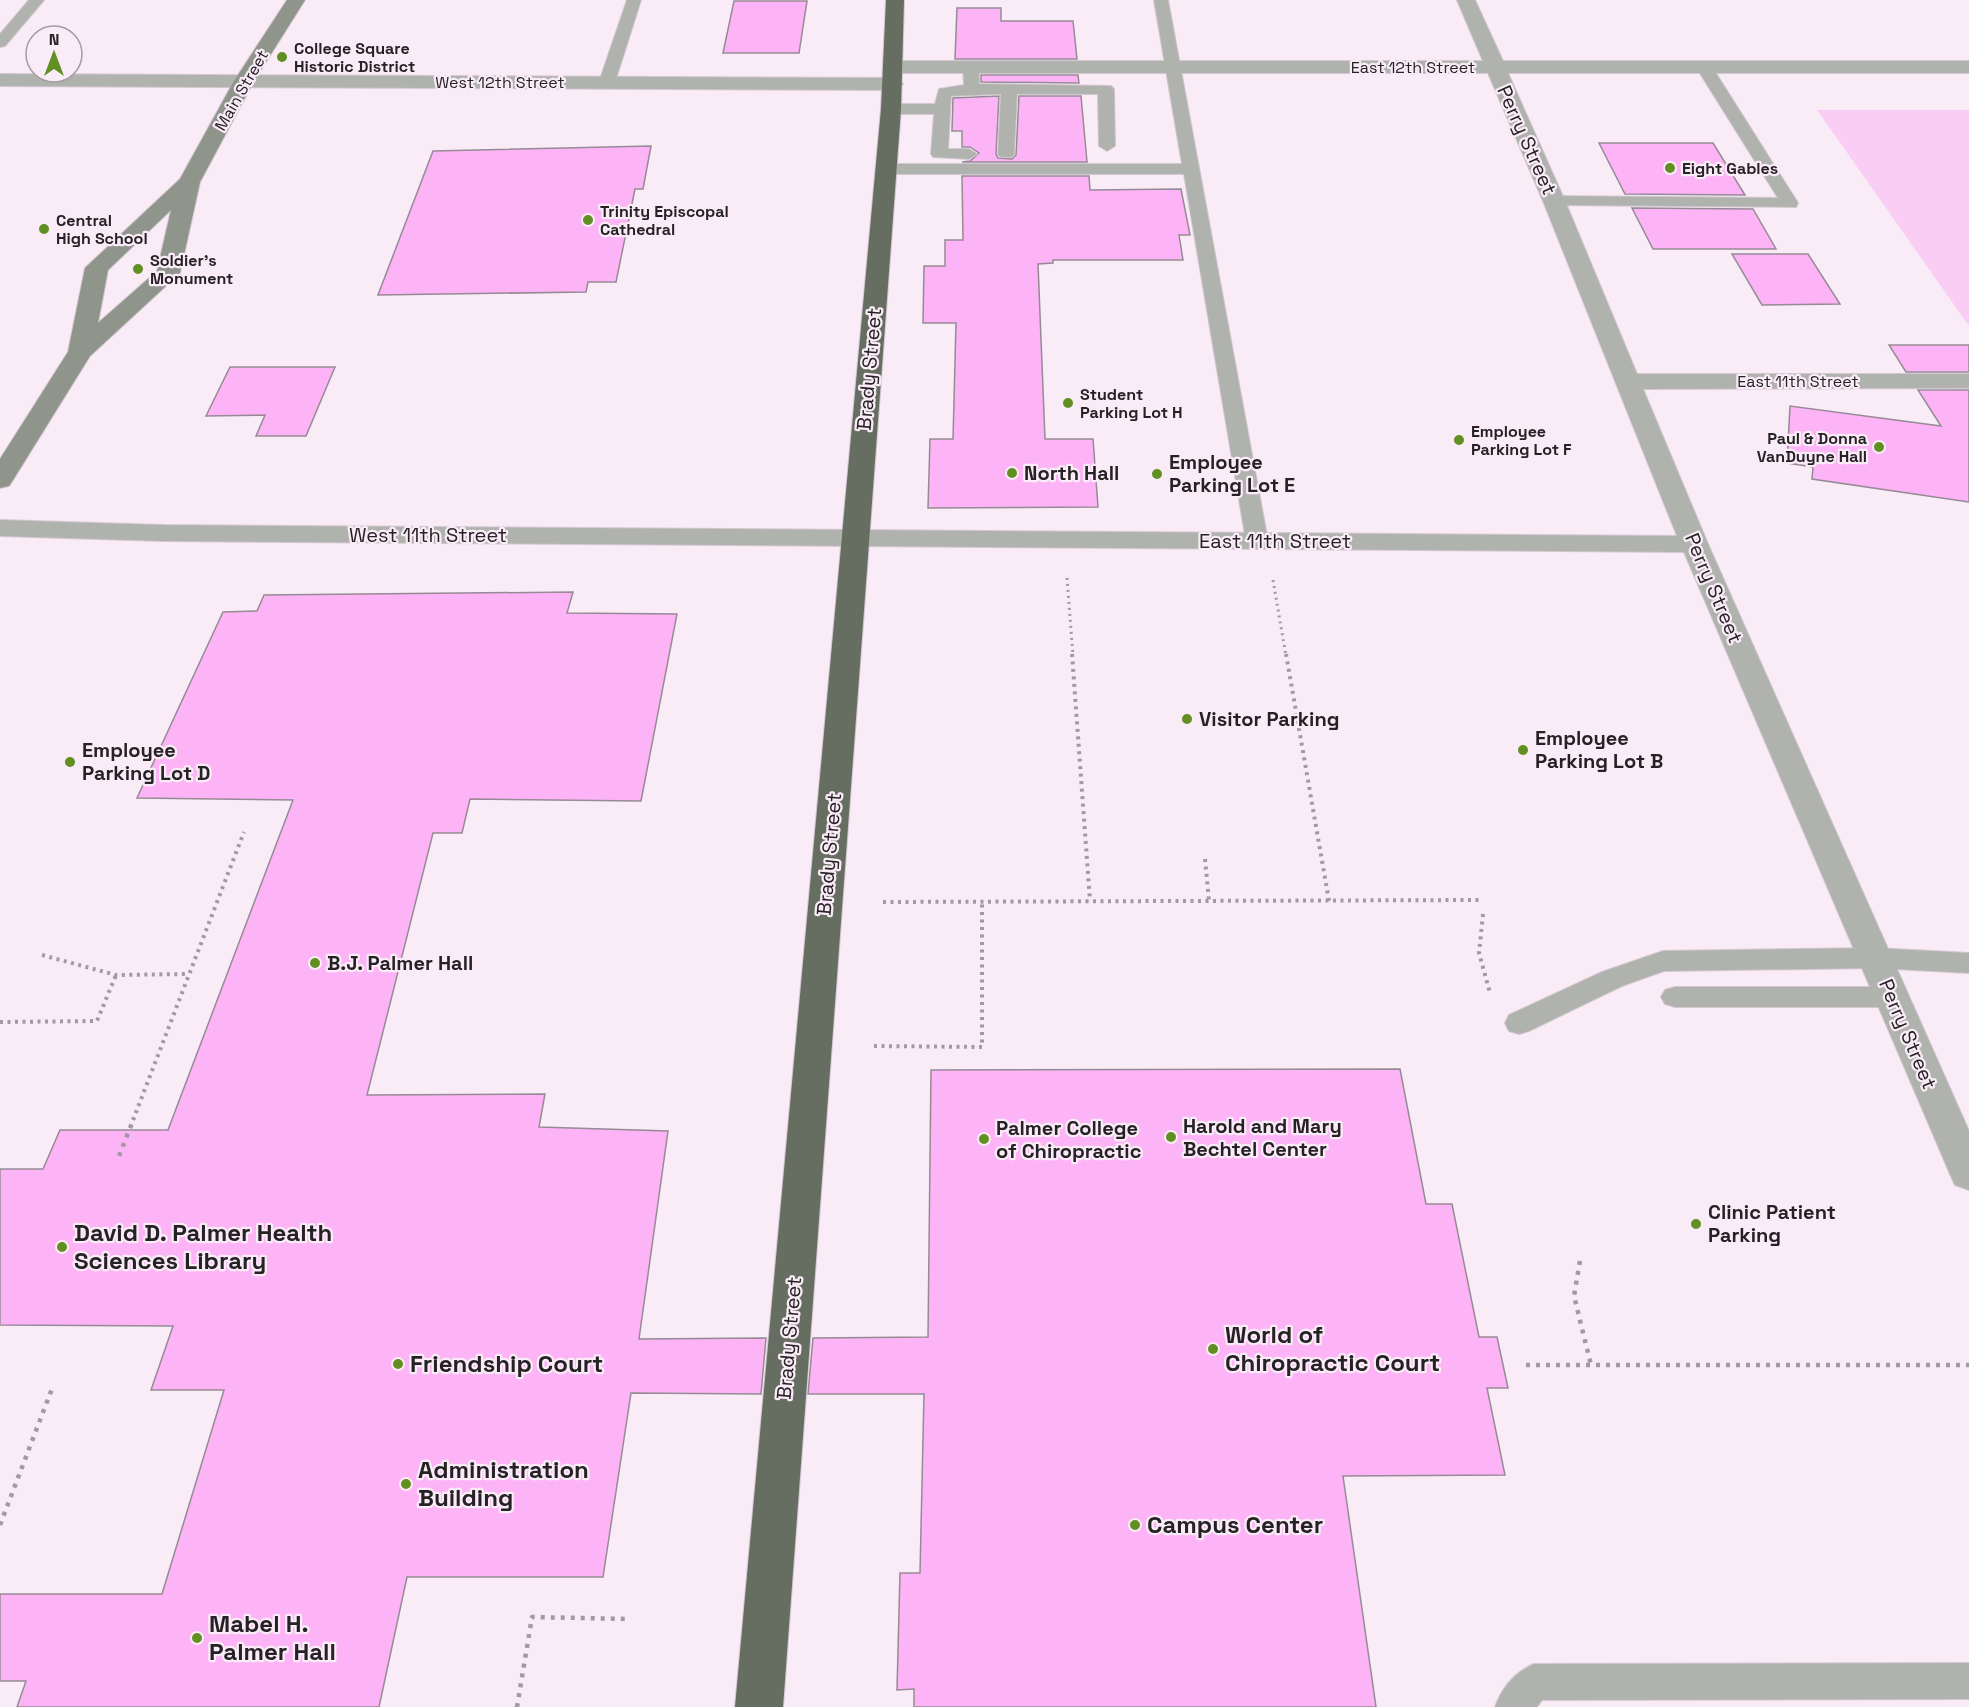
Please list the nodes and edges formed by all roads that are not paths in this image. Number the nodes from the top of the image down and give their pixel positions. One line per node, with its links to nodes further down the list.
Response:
1 (37, 0): 7 (lane)
2 (296, 0): 14 (street, Main Street)
3 (634, 0): 15 (lane)
4 (896, 0): 16 (highway, Brady Street)
5 (1161, 0): 9 (lane)
6 (1466, 0): 12 (street, Perry Street)
7 (0, 43)
8 (971, 67): 9 (street, East 12th Street); 16 (street, East 12th Street); 17 (lane)
9 (1173, 67): 12 (street, East 12th Street); 25 (lane)
10 (1704, 67): 11 (street, East 12th Street); 12 (street, East 12th Street); 27 (lane)
11 (1969, 67)
12 (1495, 68): 27 (street, Perry Street)
13 (0, 80): 14 (street, West 12th Street)
14 (244, 81): 15 (street, West 12th Street); 26 (street, Main Street)
15 (608, 82): 16 (street, West 12th Street)
16 (892, 87): 19 (lane); 24 (highway, Brady Street)
17 (972, 89): 18 (lane); 19 (lane)
18 (1009, 89): 20 (lane); 22 (lane)
19 (942, 109): 23 (lane)
20 (1107, 146)
21 (1068, 153): 22 (lane)
22 (1006, 154): 23 (lane)
23 (981, 162): 24 (lane); 25 (lane)
24 (885, 169): 33 (highway, Brady Street)
25 (1191, 169): 34 (lane)
26 (189, 182): 28 (street, Main Street); 28 (street, Main Street)
27 (1554, 201): 30 (street, Perry Street)
28 (80, 352): 31 (street, Main Street)
29 (1969, 381): 30 (street, East 11th Street)
30 (1627, 382): 35 (street, Perry Street)
31 (0, 480)
32 (0, 528): 33 (street, West 11th Street)
33 (855, 537): 34 (street, East 11th Street); 43 (highway, Brady Street)
34 (1261, 541): 35 (street, East 11th Street)
35 (1694, 544): 36 (street, Perry Street)
36 (1875, 958): 37 (lane); 39 (street, Perry Street); 40 (lane)
37 (1969, 963)
38 (1675, 998): 39 (lane)
39 (1893, 998): 41 (street, Perry Street)
40 (1519, 1023)
41 (1969, 1174)
42 (1969, 1681): 44 (lane)
43 (759, 1707)
44 (1513, 1707)

